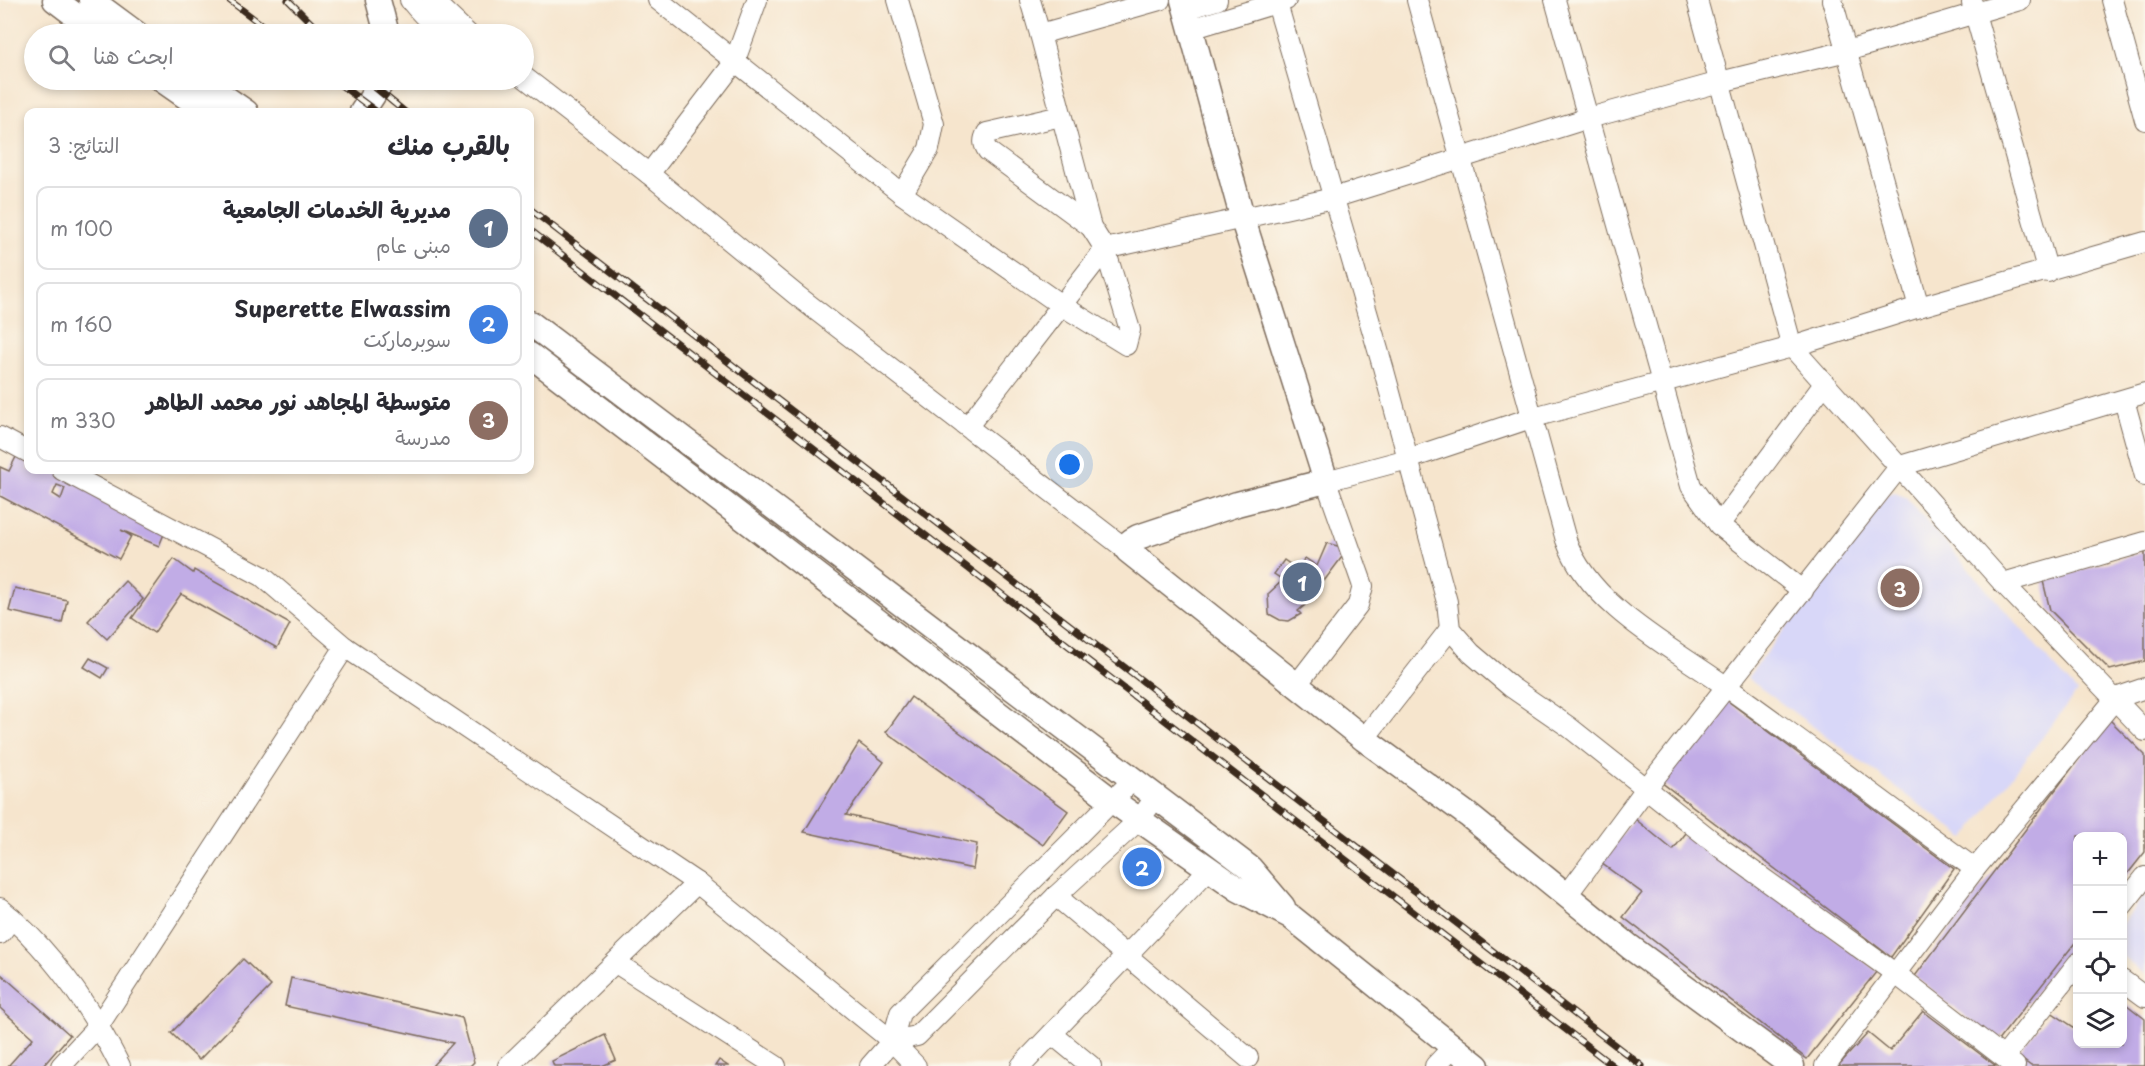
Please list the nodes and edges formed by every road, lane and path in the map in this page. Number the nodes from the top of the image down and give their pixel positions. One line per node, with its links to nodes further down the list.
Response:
1 (55, 0): 22 (street)
2 (91, 0): 23 (street)
3 (378, 0): 24 (street)
4 (387, 0): 25 (street)
5 (410, 0): 26 (street)
6 (432, 0): 27 (street)
7 (658, 0): 30 (street)
8 (757, 0): 30 (street)
9 (898, 0): 44 (street)
10 (1030, 0): 28 (street)
11 (1160, 0): 28 (street)
12 (1217, 0): 21 (street)
13 (1417, 0): 42 (street)
14 (1555, 0): 40 (street)
15 (1697, 0): 31 (street)
16 (1832, 0): 29 (street)
17 (2020, 0): 20 (street)
18 (2112, 0): 41 (street)
19 (1280, 1): 21 (street); 45 (street)
20 (1973, 7): 29 (street); 50 (street)
21 (1186, 13): 46 (street)
22 (87, 24)
23 (123, 24)
24 (384, 24)
25 (386, 24)
26 (431, 24)
27 (457, 24)
28 (1040, 34): 39 (street)
29 (1847, 51): 31 (street); 52 (street)
30 (734, 63): 43 (street); 44 (street)
31 (1720, 82): 40 (street); 54 (street)
32 (534, 85): 43 (street)
33 (176, 90): 36 (street)
34 (214, 90): 37 (street)
35 (377, 90): 38 (street)
36 (202, 108)
37 (240, 108)
38 (365, 108)
39 (1061, 116): 47 (street); 47 (street)
40 (1589, 118): 42 (street); 56 (street)
41 (2145, 120)
42 (1462, 158): 45 (street); 60 (street)
43 (649, 174): 61 (street)
44 (902, 194): 51 (street)
45 (1333, 198): 46 (street); 64 (street)
46 (1244, 220): 49 (street); 68 (street)
47 (1091, 227): 49 (street)
48 (2145, 242): 50 (street)
49 (1105, 249): 51 (street); 51 (street)
50 (2048, 272): 52 (street)
51 (1061, 305): 61 (street)
52 (1919, 307): 54 (street)
53 (534, 326): 82 (street)
54 (1792, 347): 56 (street); 57 (street)
55 (534, 358): 85 (street)
56 (1662, 383): 60 (street); 69 (street)
57 (1824, 384): 65 (street); 69 (street)
58 (2145, 393): 59 (street)
59 (2124, 400): 65 (street); 67 (street)
60 (1534, 417): 64 (street); 77 (street)
61 (968, 426): 71 (street)
62 (0, 437): 63 (street)
63 (24, 450)
64 (1408, 459): 68 (street); 74 (street)
65 (1900, 466): 72 (street); 73 (street)
66 (70, 474): 75 (street)
67 (2145, 476)
68 (1326, 481): 71 (street); 76 (street)
69 (1719, 525): 73 (street)
70 (2145, 542): 72 (street)
71 (1127, 550): 76 (street)
72 (2003, 583): 79 (street)
73 (1803, 591): 77 (street)
74 (1450, 629): 81 (street); 83 (street)
75 (345, 647): 90 (street); 103 (street)
76 (1298, 683): 81 (street)
77 (1728, 688): 83 (street); 88 (street)
78 (2145, 688): 79 (street)
79 (2116, 698): 80 (street); 88 (street)
80 (2145, 731)
81 (1364, 739): 91 (street)
82 (1133, 780): 84 (street); 85 (street)
83 (1645, 790): 91 (street); 100 (street)
84 (1156, 797): 86 (street); 95 (street)
85 (1114, 802): 86 (street); 105 (street)
86 (1139, 820): 87 (street); 92 (street)
87 (1209, 869): 95 (street); 97 (street)
88 (1975, 869): 100 (street)
89 (2145, 878): 93 (street)
90 (697, 883): 98 (street); 105 (street)
91 (1567, 895): 120 (street)
92 (1056, 896): 97 (street); 105 (street)
93 (2127, 900)
94 (6, 913): 96 (street); 103 (street)
95 (1290, 916): 106 (street)
96 (0, 934)
97 (1126, 954): 104 (street); 109 (street)
98 (616, 963): 107 (street); 113 (street)
99 (2073, 970): 108 (street)
100 (1896, 974): 108 (street); 121 (street)
101 (2127, 984): 102 (street)
102 (2145, 997)
103 (99, 1025): 110 (street); 111 (street)
104 (1052, 1034): 116 (street); 117 (street)
105 (892, 1041): 114 (street); 115 (street)
106 (1453, 1047): 118 (street); 119 (street)
107 (529, 1059): 112 (street)
108 (2009, 1062)
109 (1247, 1063)
110 (61, 1066)
111 (120, 1066)
112 (508, 1066)
113 (776, 1066)
114 (870, 1066)
115 (916, 1066)
116 (1022, 1066)
117 (1090, 1066)
118 (1436, 1066)
119 (1477, 1066)
120 (1792, 1066)
121 (1825, 1066)

